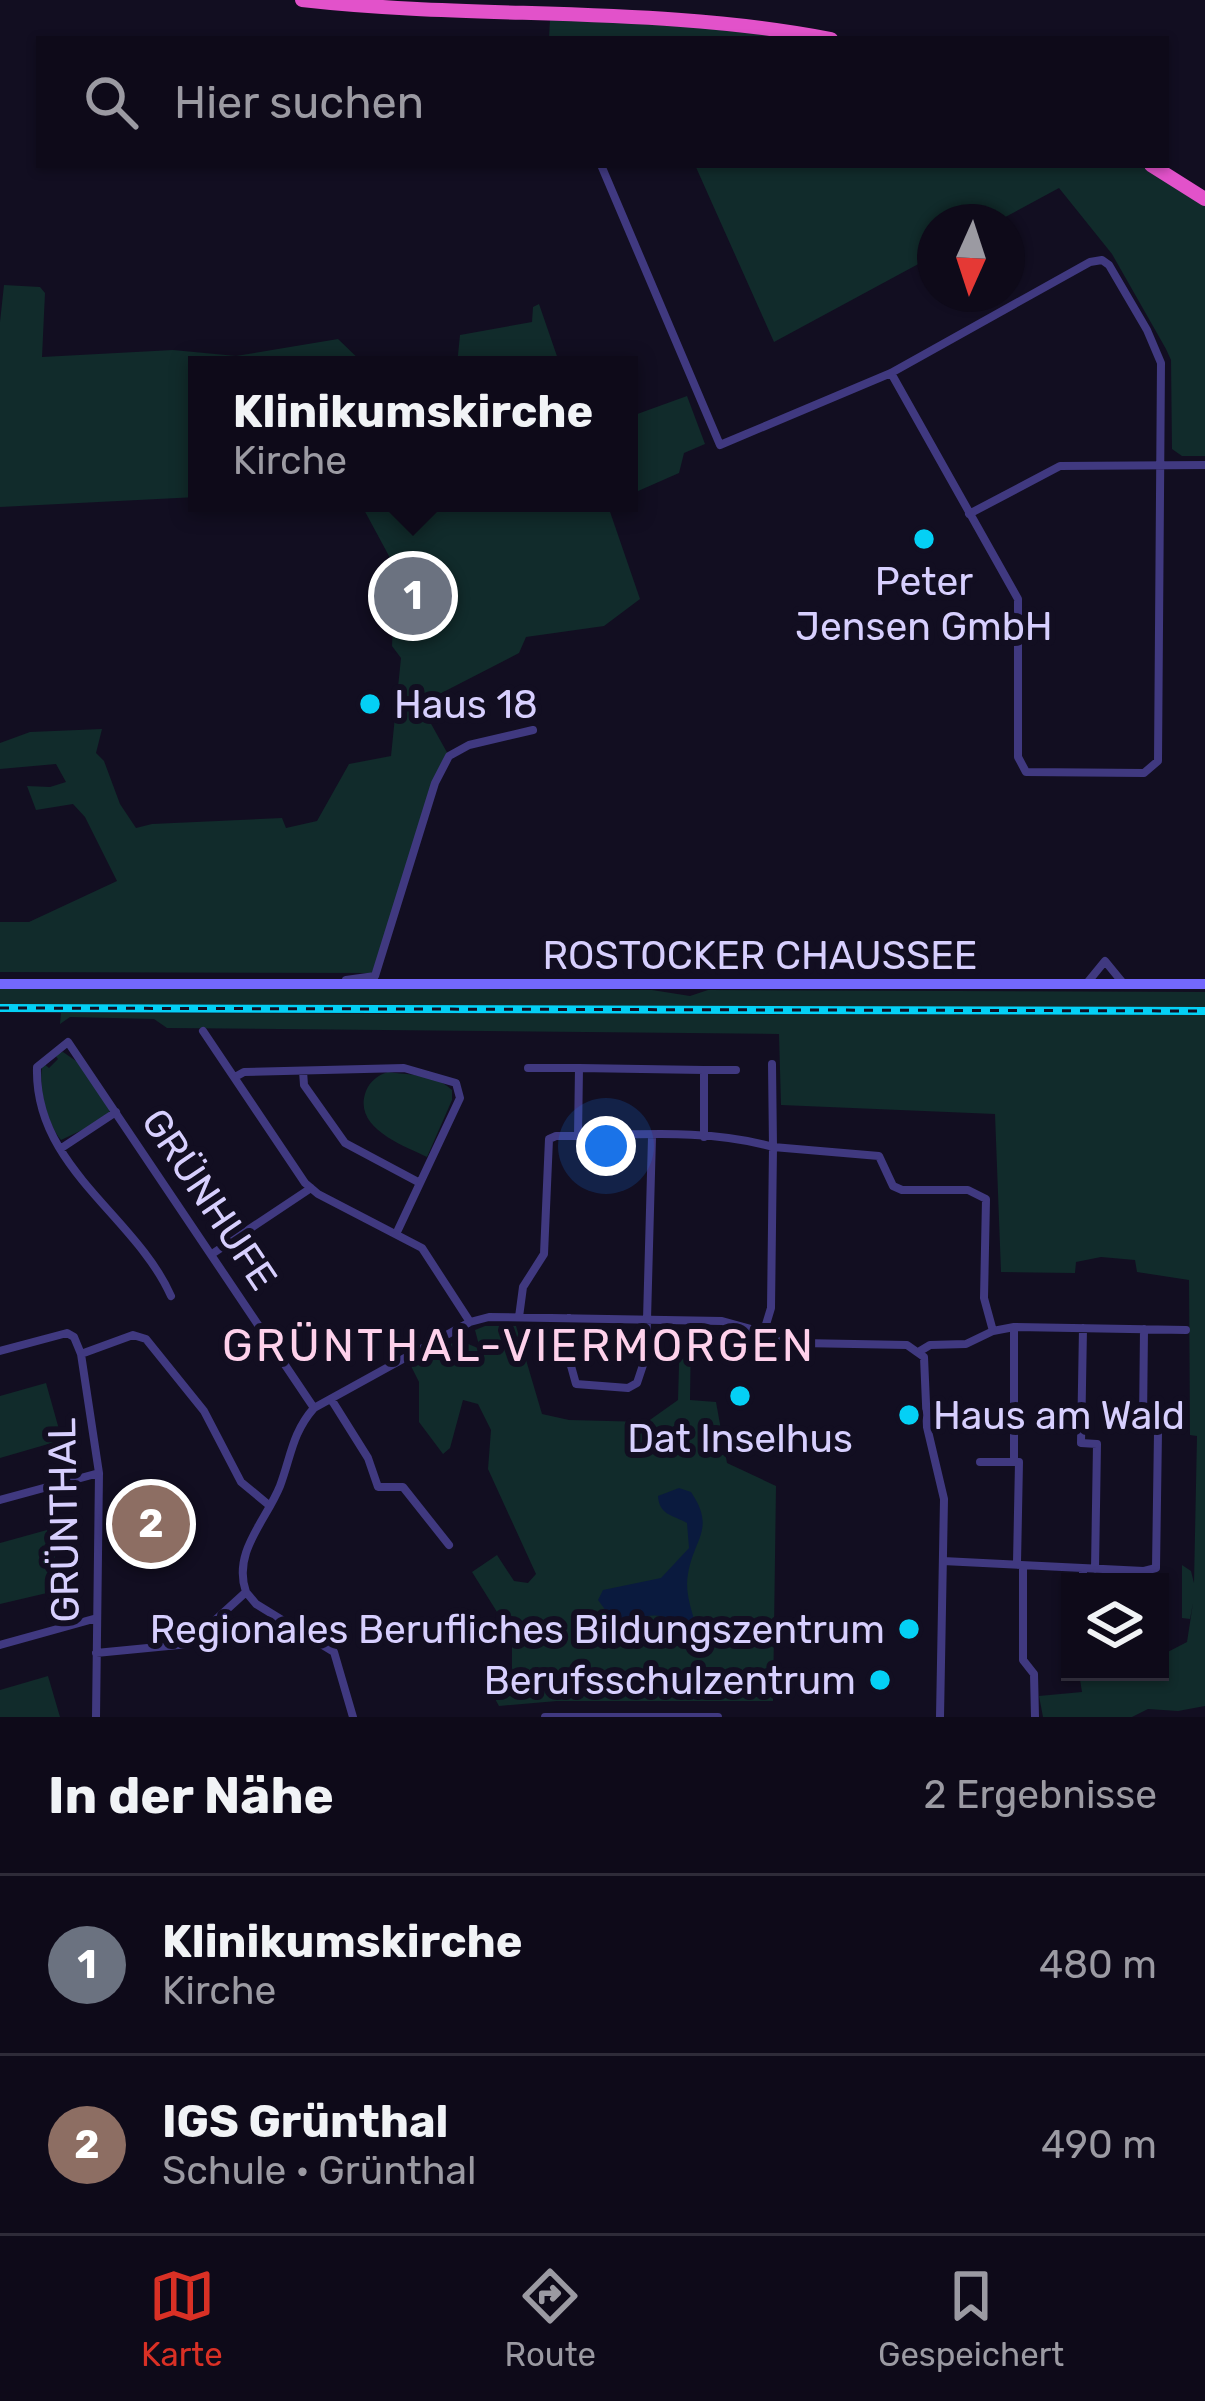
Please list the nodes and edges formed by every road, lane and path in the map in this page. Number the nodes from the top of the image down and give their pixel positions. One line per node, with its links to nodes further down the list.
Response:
1 (302, 0): 2 (highway)
2 (810, 36)
3 (602, 168): 6 (street)
4 (1156, 168): 5 (highway)
5 (1205, 199)
6 (891, 373): 7 (street); 9 (street)
7 (1160, 465): 8 (street); 9 (street); 9 (street)
8 (1205, 465)
9 (969, 514)
10 (533, 730): 15 (street, ROSTOCKER CHAUSSEE)
11 (0, 984): 15 (main road, ROSTOCKER CHAUSSEE)
12 (1086, 984): 13 (main road, ROSTOCKER CHAUSSEE); 13 (street); 15 (main road, ROSTOCKER CHAUSSEE)
13 (1124, 984): 14 (main road, ROSTOCKER CHAUSSEE)
14 (1205, 984)
15 (315, 985)
16 (203, 1031): 23 (street)
17 (772, 1064): 28 (street)
18 (528, 1068): 19 (street)
19 (579, 1068): 20 (street); 25 (street)
20 (704, 1070): 21 (street); 27 (street)
21 (736, 1070)
22 (303, 1071): 23 (street); 30 (street); 30 (street)
23 (235, 1077): 31 (street)
24 (116, 1112): 29 (street, GRÜNHUFE); 29 (street, GRÜNHUFE); 33 (street, GRÜNHUFE)
25 (578, 1136): 26 (street); 35 (street)
26 (652, 1137): 27 (street); 37 (street)
27 (704, 1137): 28 (street)
28 (773, 1147): 43 (street); 44 (street)
29 (60, 1149): 34 (street, GRÜNHUFE)
30 (421, 1183): 32 (street)
31 (310, 1188): 32 (street); 33 (street)
32 (397, 1232): 38 (street)
33 (212, 1254): 49 (street, GRÜNHUFE)
34 (171, 1296)
35 (519, 1318): 36 (street); 38 (street)
36 (568, 1318): 37 (street); 37 (street)
37 (648, 1319): 43 (street)
38 (470, 1322): 48 (street)
39 (1014, 1327): 40 (street); 44 (street); 51 (street)
40 (1083, 1328): 41 (street); 59 (street)
41 (1144, 1330): 42 (street); 62 (street)
42 (1186, 1330)
43 (764, 1331): 46 (street)
44 (992, 1331): 46 (street)
45 (0, 1351): 47 (street)
46 (920, 1351): 56 (street)
47 (81, 1354): 52 (street, GRÜNTHAL); 54 (street)
48 (331, 1399): 49 (street); 55 (street)
49 (314, 1408): 54 (street)
50 (980, 1462): 51 (street)
51 (1014, 1462): 57 (street)
52 (98, 1472): 53 (street); 64 (street, GRÜNTHAL)
53 (0, 1500)
54 (270, 1506): 63 (street)
55 (449, 1545)
56 (943, 1561): 57 (street); 71 (street)
57 (1020, 1565): 58 (street); 72 (street)
58 (1083, 1569): 59 (street); 60 (street)
59 (1095, 1569): 61 (street)
60 (1083, 1573)
61 (1120, 1573)
62 (1149, 1573)
63 (246, 1592): 66 (street); 68 (street)
64 (97, 1618): 65 (street); 66 (street, GRÜNTHAL)
65 (0, 1645)
66 (96, 1653): 67 (street, GRÜNTHAL)
67 (96, 1717)
68 (352, 1717)
69 (545, 1717): 70 (street)
70 (718, 1717)
71 (940, 1717)
72 (1035, 1717)

